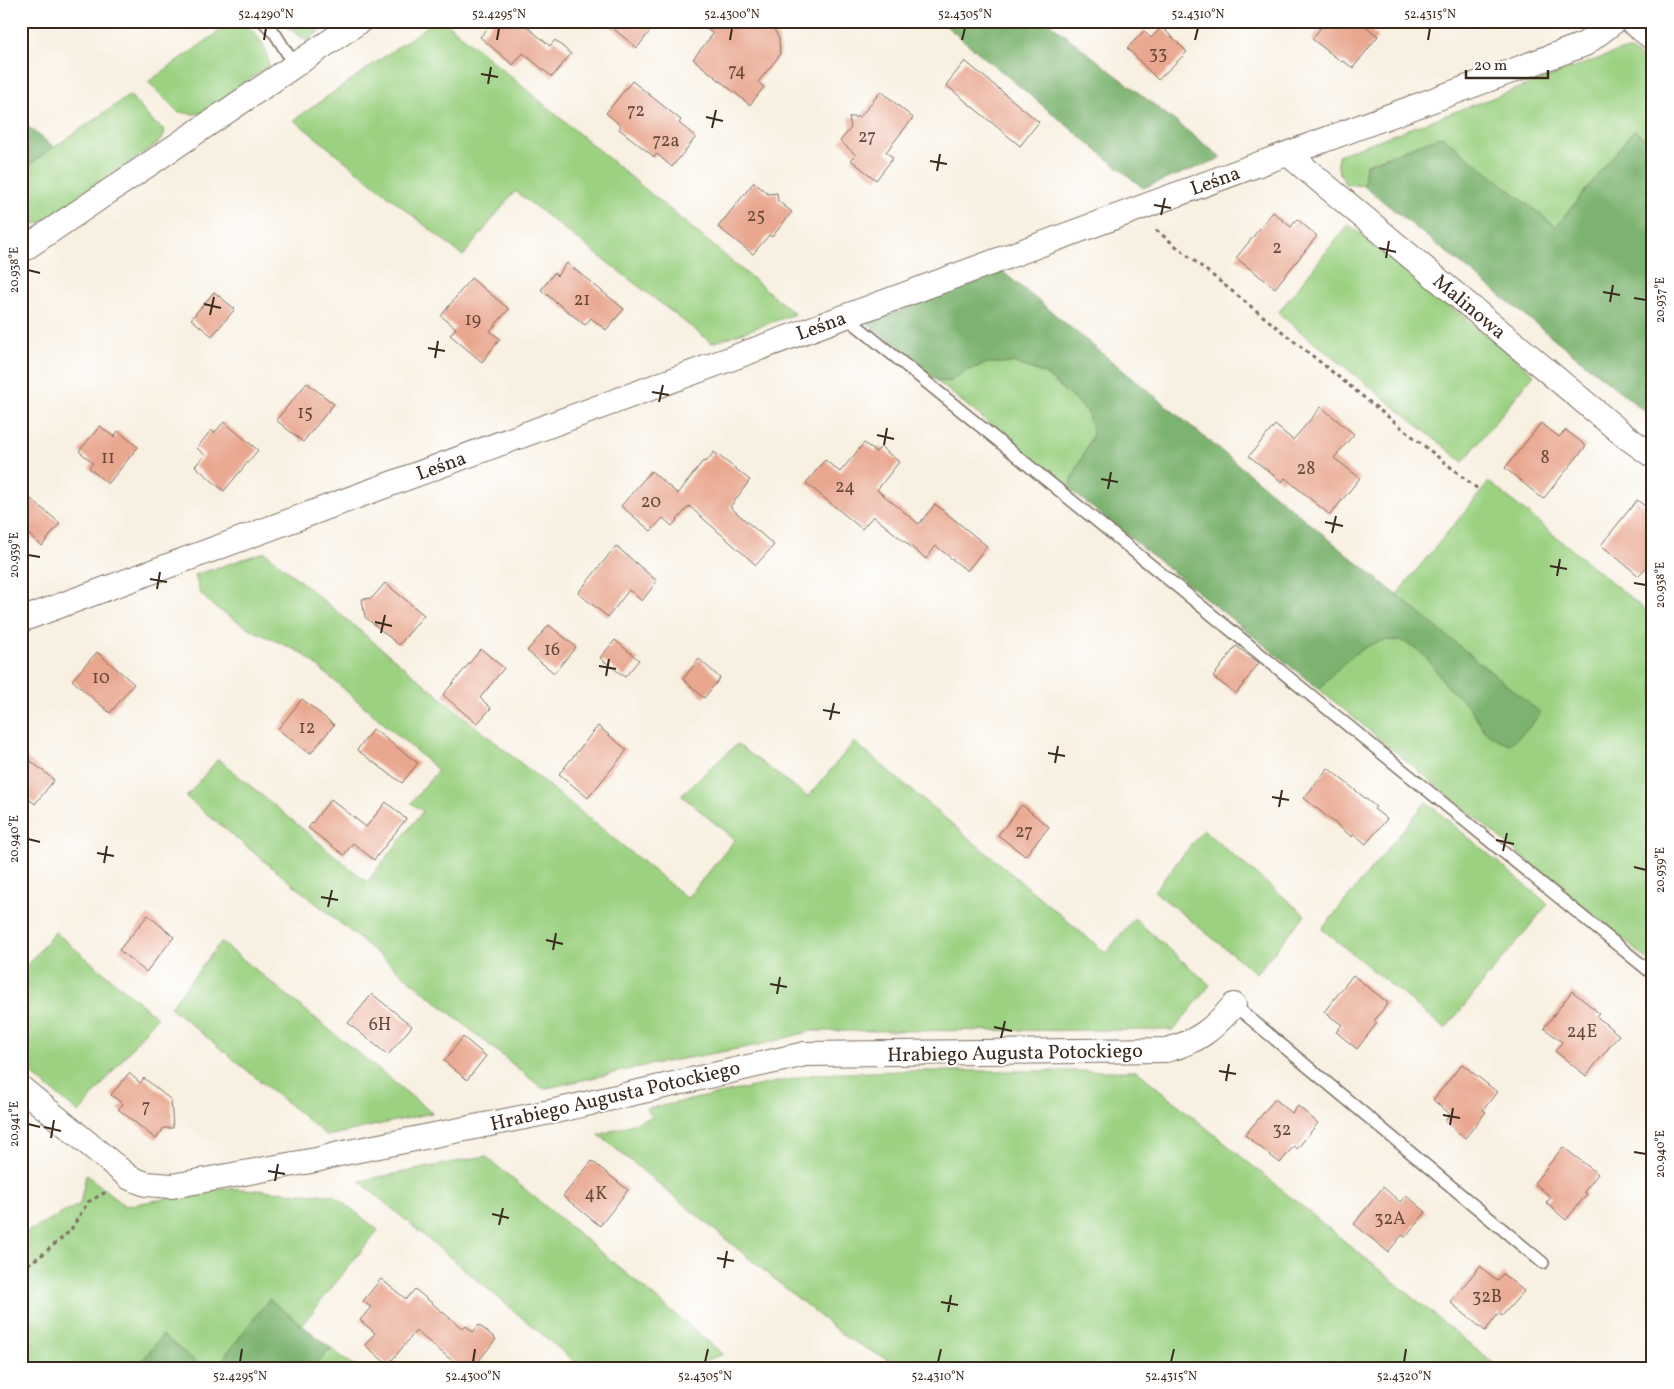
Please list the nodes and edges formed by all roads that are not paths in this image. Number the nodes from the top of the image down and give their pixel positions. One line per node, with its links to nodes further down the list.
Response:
1 (263, 21): 4 (lane)
2 (360, 21): 4 (street)
3 (1636, 25): 5 (street, Leśna)
4 (295, 66): 6 (street)
5 (1288, 154): 7 (street, Leśna); 8 (street, Malinowa)
6 (21, 251)
7 (845, 316): 9 (street, Leśna); 10 (lane)
8 (1653, 456)
9 (21, 620)
10 (1653, 974)
11 (1234, 1005): 12 (street, Hrabiego Augusta Potockiego); 13 (lane)
12 (21, 1088)
13 (1543, 1263)

